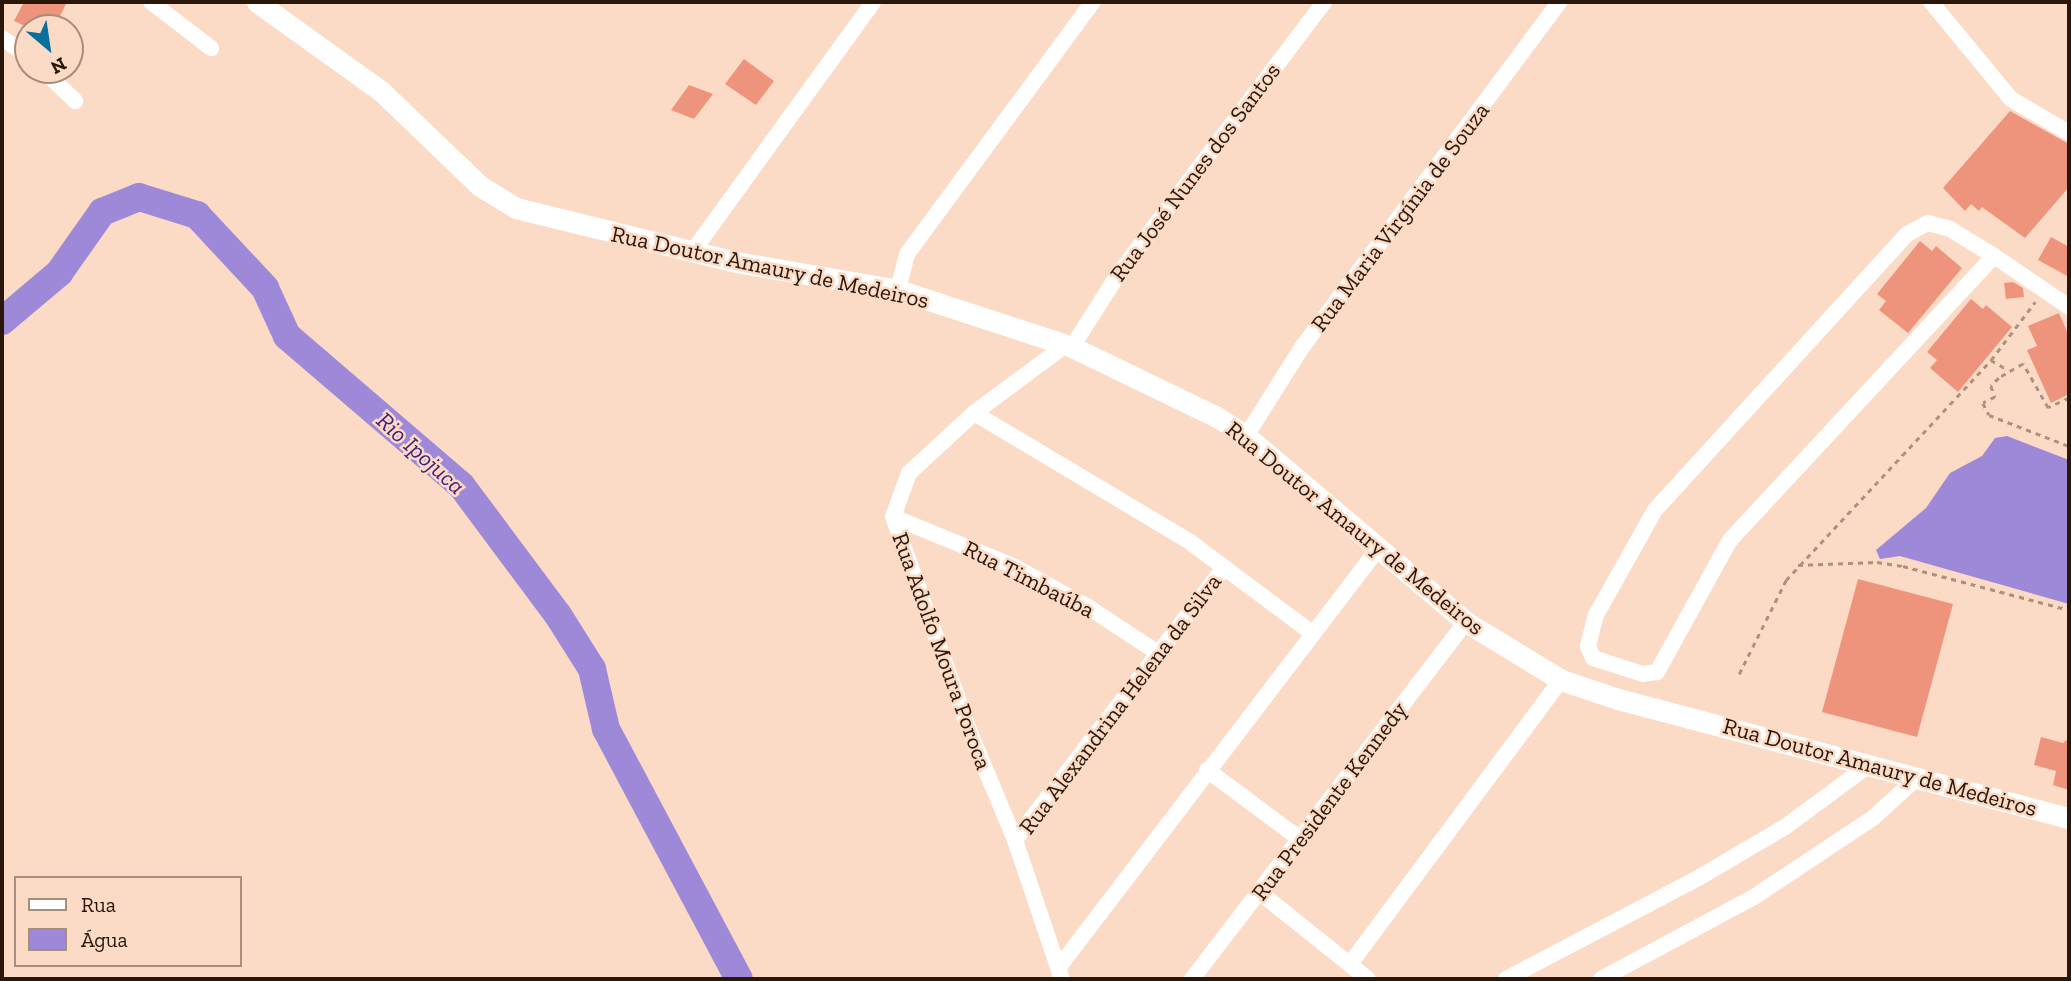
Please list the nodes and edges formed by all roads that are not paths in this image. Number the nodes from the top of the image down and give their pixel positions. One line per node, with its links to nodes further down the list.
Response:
1 (151, 2): 8 (street)
2 (257, 2): 12 (street, Rua Doutor Amaury de Medeiros)
3 (873, 2): 12 (street)
4 (1093, 2): 14 (street)
5 (1324, 2): 16 (street, Rua José Nunes dos Santos)
6 (1559, 2): 18 (street, Rua Maria Virgínia de Souza)
7 (1931, 2): 11 (street)
8 (211, 48)
9 (57, 84): 10 (street)
10 (75, 101)
11 (2069, 133)
12 (693, 251): 14 (street, Rua Doutor Amaury de Medeiros)
13 (1994, 256): 13 (street); 15 (street)
14 (898, 290): 16 (street, Rua Doutor Amaury de Medeiros)
15 (2069, 307)
16 (1069, 346): 17 (street, Rua Adolfo Moura Poroca); 18 (street, Rua Doutor Amaury de Medeiros)
17 (974, 413): 19 (street, Rua Adolfo Moura Poroca); 21 (street)
18 (1246, 436): 20 (street, Rua Doutor Amaury de Medeiros)
19 (893, 517): 24 (street, Rua Timbaúba); 31 (street, Rua Adolfo Moura Poroca)
20 (1377, 550): 22 (street, Rua Doutor Amaury de Medeiros); 23 (street)
21 (1224, 568): 23 (street); 24 (street, Rua Alexandrina Helena da Silva)
22 (1466, 622): 25 (street, Rua Doutor Amaury de Medeiros); 30 (street, Rua Presidente Kennedy)
23 (1312, 633): 27 (street)
24 (1158, 653): 31 (street, Rua Alexandrina Helena da Silva)
25 (1560, 680): 26 (street, Rua Doutor Amaury de Medeiros); 33 (street)
26 (1870, 764): 28 (street, Rua Doutor Amaury de Medeiros); 38 (street)
27 (1207, 770): 30 (street); 34 (street)
28 (1919, 776): 29 (street, Rua Doutor Amaury de Medeiros); 35 (street)
29 (2069, 818)
30 (1300, 839): 32 (street, Rua Presidente Kennedy)
31 (1015, 840): 34 (street, Rua Adolfo Moura Poroca)
32 (1259, 892): 33 (street); 36 (street, Rua Presidente Kennedy)
33 (1350, 964): 37 (street)
34 (1060, 973)
35 (1628, 973): 39 (street)
36 (1192, 979)
37 (1368, 979)
38 (1506, 979)
39 (1601, 979)

